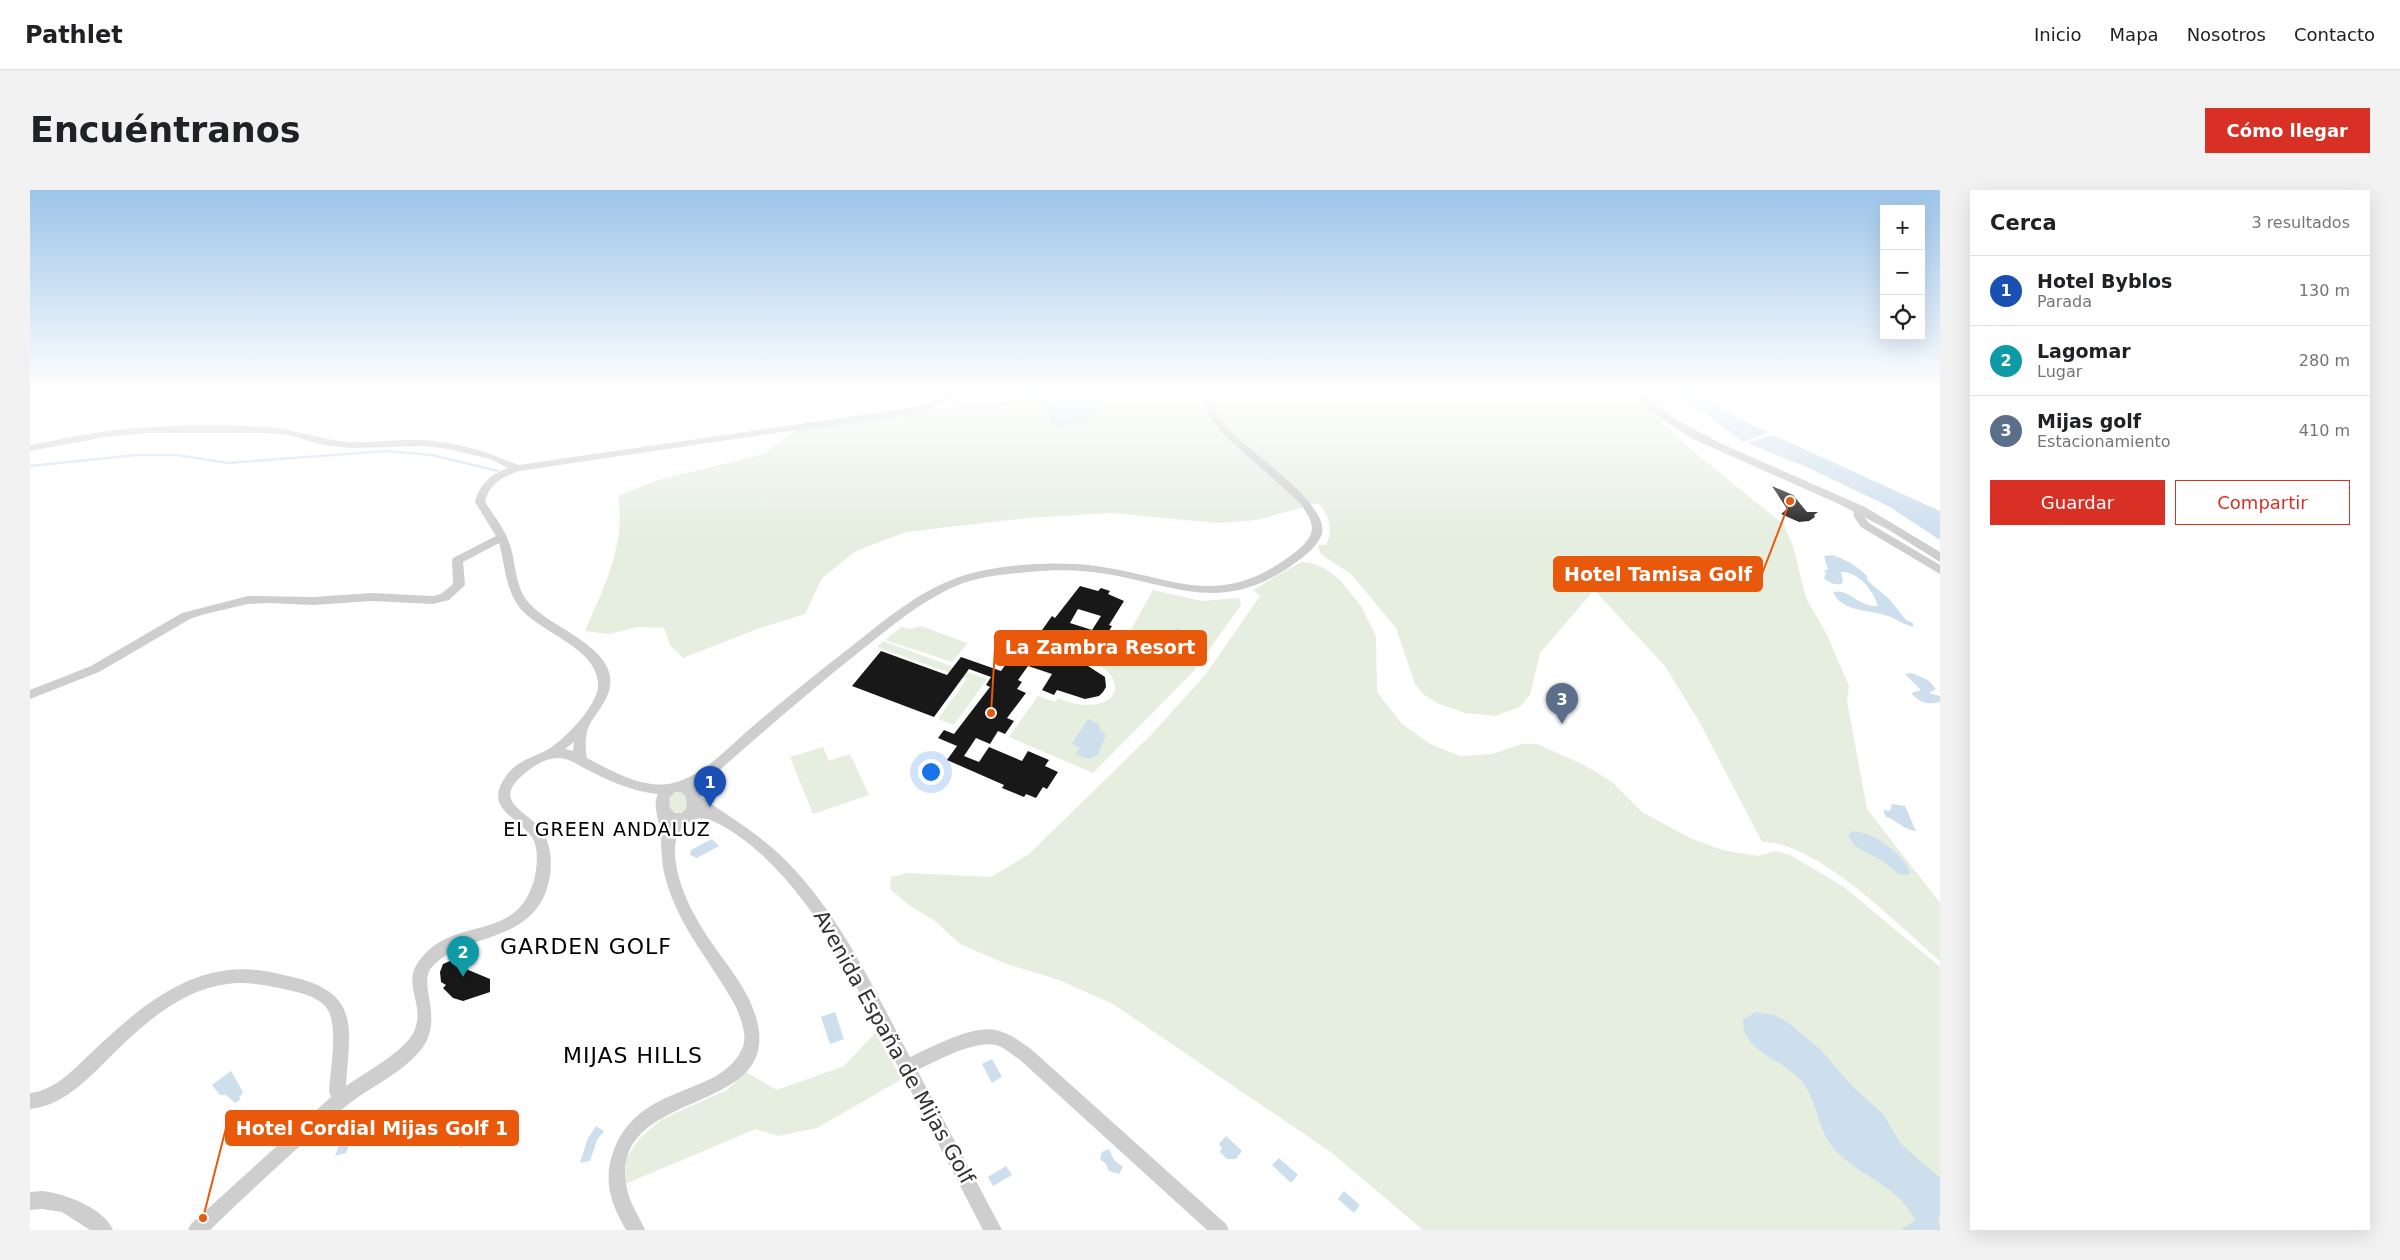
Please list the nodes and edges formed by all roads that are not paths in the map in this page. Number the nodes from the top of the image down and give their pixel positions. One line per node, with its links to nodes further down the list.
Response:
1 (65, 442): 6 (street)
2 (321, 442): 7 (street)
3 (701, 442): 7 (street)
4 (1237, 442): 16 (street)
5 (1712, 442): 8 (street)
6 (30, 448)
7 (511, 470): 9 (street)
8 (1858, 508): 10 (street); 11 (street)
9 (502, 537): 12 (street); 13 (street)
10 (1940, 558)
11 (1940, 570)
12 (30, 695)
13 (584, 726): 14 (street); 15 (street)
14 (550, 754): 15 (street); 24 (street)
15 (581, 760): 17 (street)
16 (707, 773): 17 (street); 18 (street)
17 (675, 788): 18 (street); 19 (street)
18 (694, 798): 20 (street, Avenida España de Mijas Golf); 21 (street)
19 (665, 814): 21 (street); 22 (street)
20 (716, 815): 21 (street); 23 (street, Avenida España de Mijas Golf)
21 (685, 816): 22 (street)
22 (668, 837): 29 (street)
23 (907, 1066): 30 (street, Avenida España de Mijas Golf); 31 (street)
24 (340, 1100): 25 (street); 28 (street)
25 (30, 1101)
26 (30, 1201): 27 (street)
27 (104, 1230)
28 (197, 1230)
29 (636, 1230)
30 (993, 1230)
31 (1220, 1230)

